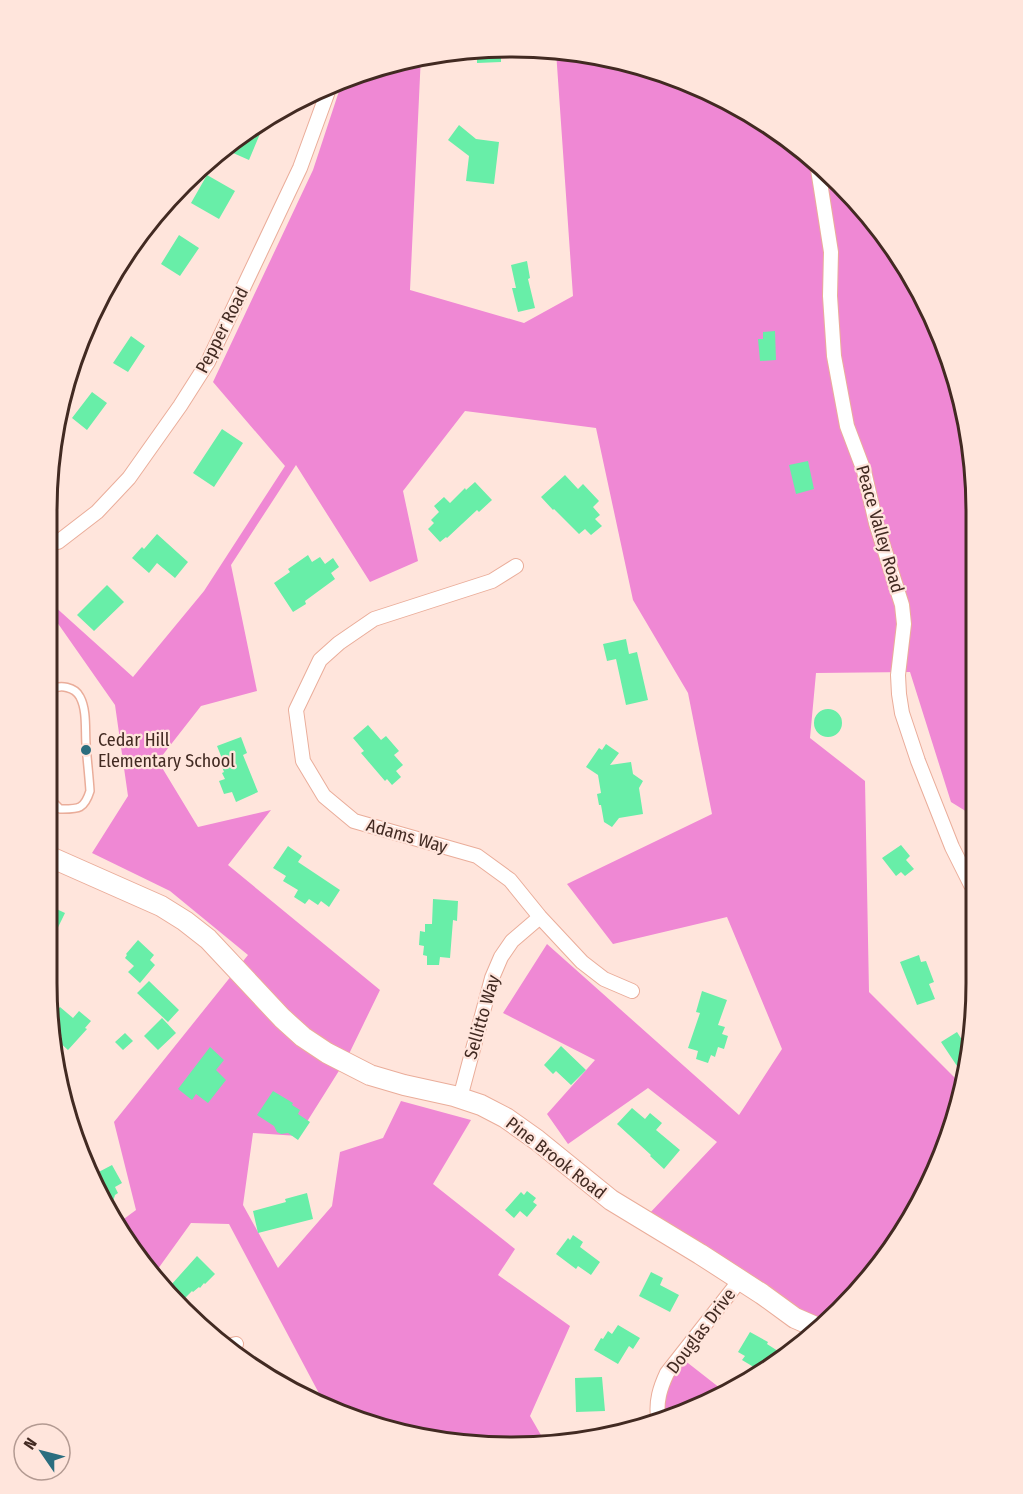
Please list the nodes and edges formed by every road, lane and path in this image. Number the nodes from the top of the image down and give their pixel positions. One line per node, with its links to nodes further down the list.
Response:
1 (326, 97): 3 (street, Pepper Road)
2 (819, 178): 8 (street, Peace Valley Road)
3 (58, 542)
4 (516, 566): 9 (street, Adams Way)
5 (57, 687): 6 (lane)
6 (57, 806)
7 (57, 860): 11 (street, Pine Brook Road)
8 (966, 875)
9 (540, 917): 10 (street, Adams Way); 11 (street, Sellitto Way)
10 (633, 991)
11 (460, 1098): 12 (street, Pine Brook Road)
12 (740, 1280): 13 (street, Pine Brook Road); 14 (street, Douglas Drive)
13 (810, 1325)
14 (658, 1413)

